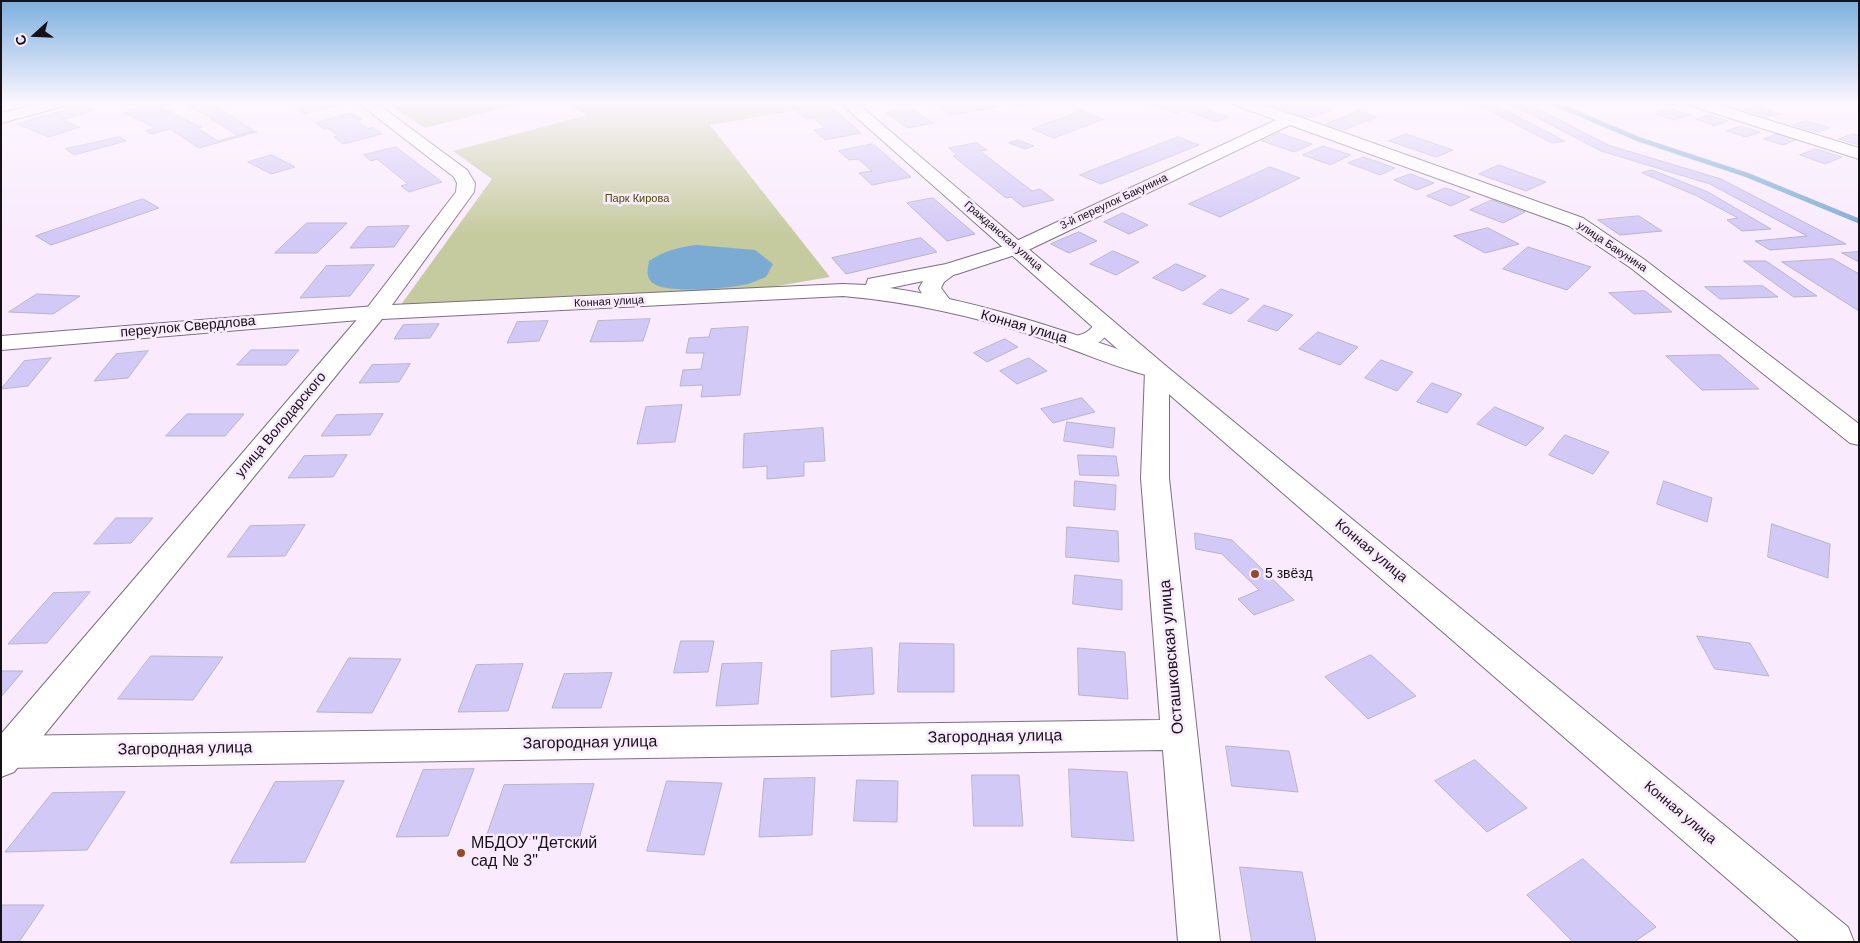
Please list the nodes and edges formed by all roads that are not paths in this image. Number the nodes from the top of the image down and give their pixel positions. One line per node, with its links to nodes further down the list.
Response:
1 (424, 146): 11 (street, улица Володарского)
2 (898, 146): 7 (street, Гражданская улица)
3 (1232, 146): 7 (street, 3-й переулок Бакунина)
4 (1368, 146): 16 (street, улица Бакунина)
5 (1834, 146): 6 (street)
6 (1859, 154)
7 (1017, 248): 8 (street, Конная улица); 12 (street, Гражданская улица)
8 (950, 270): 9 (street, Конная улица); 10 (street)
9 (844, 290): 10 (street, Конная улица); 11 (street, Конная улица)
10 (942, 304): 14 (street, Конная улица)
11 (375, 313): 13 (street, переулок Свердлова); 18 (street, улица Володарского)
12 (1104, 325): 14 (street); 15 (street, Гражданская улица)
13 (1, 343)
14 (1076, 343): 15 (street, Конная улица)
15 (1157, 372): 17 (street, Осташковская улица); 20 (street, Конная улица)
16 (1859, 437)
17 (1178, 735): 18 (street, Загородная улица); 19 (street, Осташковская улица)
18 (4, 755)
19 (1198, 942)
20 (1833, 942)

